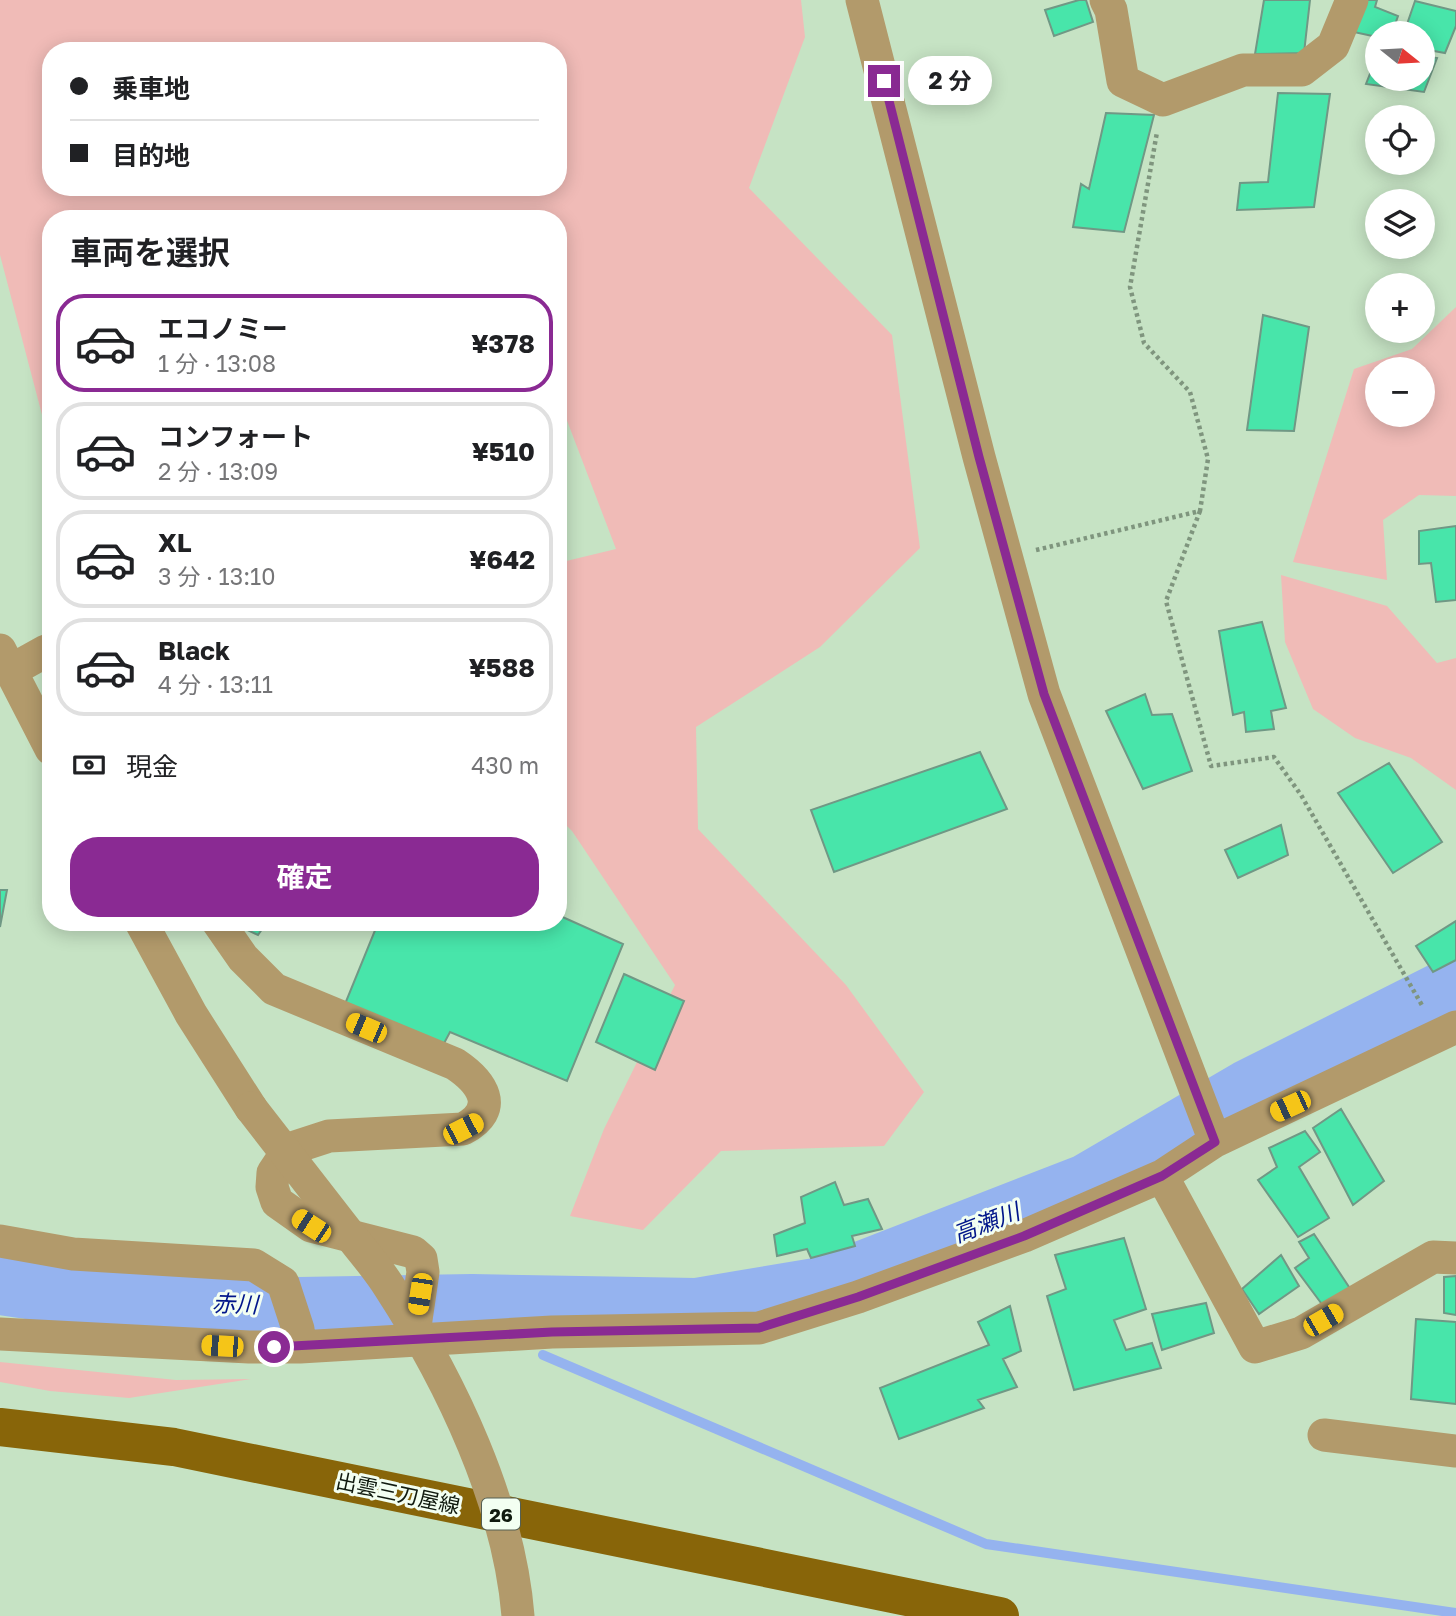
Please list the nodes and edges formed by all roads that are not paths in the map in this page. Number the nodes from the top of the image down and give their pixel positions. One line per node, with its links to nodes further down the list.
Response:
1 (862, 0): 10 (street)
2 (1106, 0): 3 (street)
3 (1352, 0)
4 (42, 652): 5 (street)
5 (5, 660): 6 (street)
6 (42, 732)
7 (146, 931): 20 (street, bridge)
8 (224, 931): 14 (street)
9 (1456, 1027): 10 (street)
10 (1207, 1122): 11 (street)
11 (1162, 1176): 13 (street); 14 (street)
12 (0, 1241): 16 (street)
13 (1456, 1258)
14 (415, 1329): 16 (street)
15 (0, 1334): 16 (street)
16 (299, 1338)
17 (0, 1427): 21 (main road, 出雲三刀屋線 / 26)
18 (1324, 1435): 19 (street)
19 (1456, 1451)
20 (518, 1616)
21 (1000, 1616)

